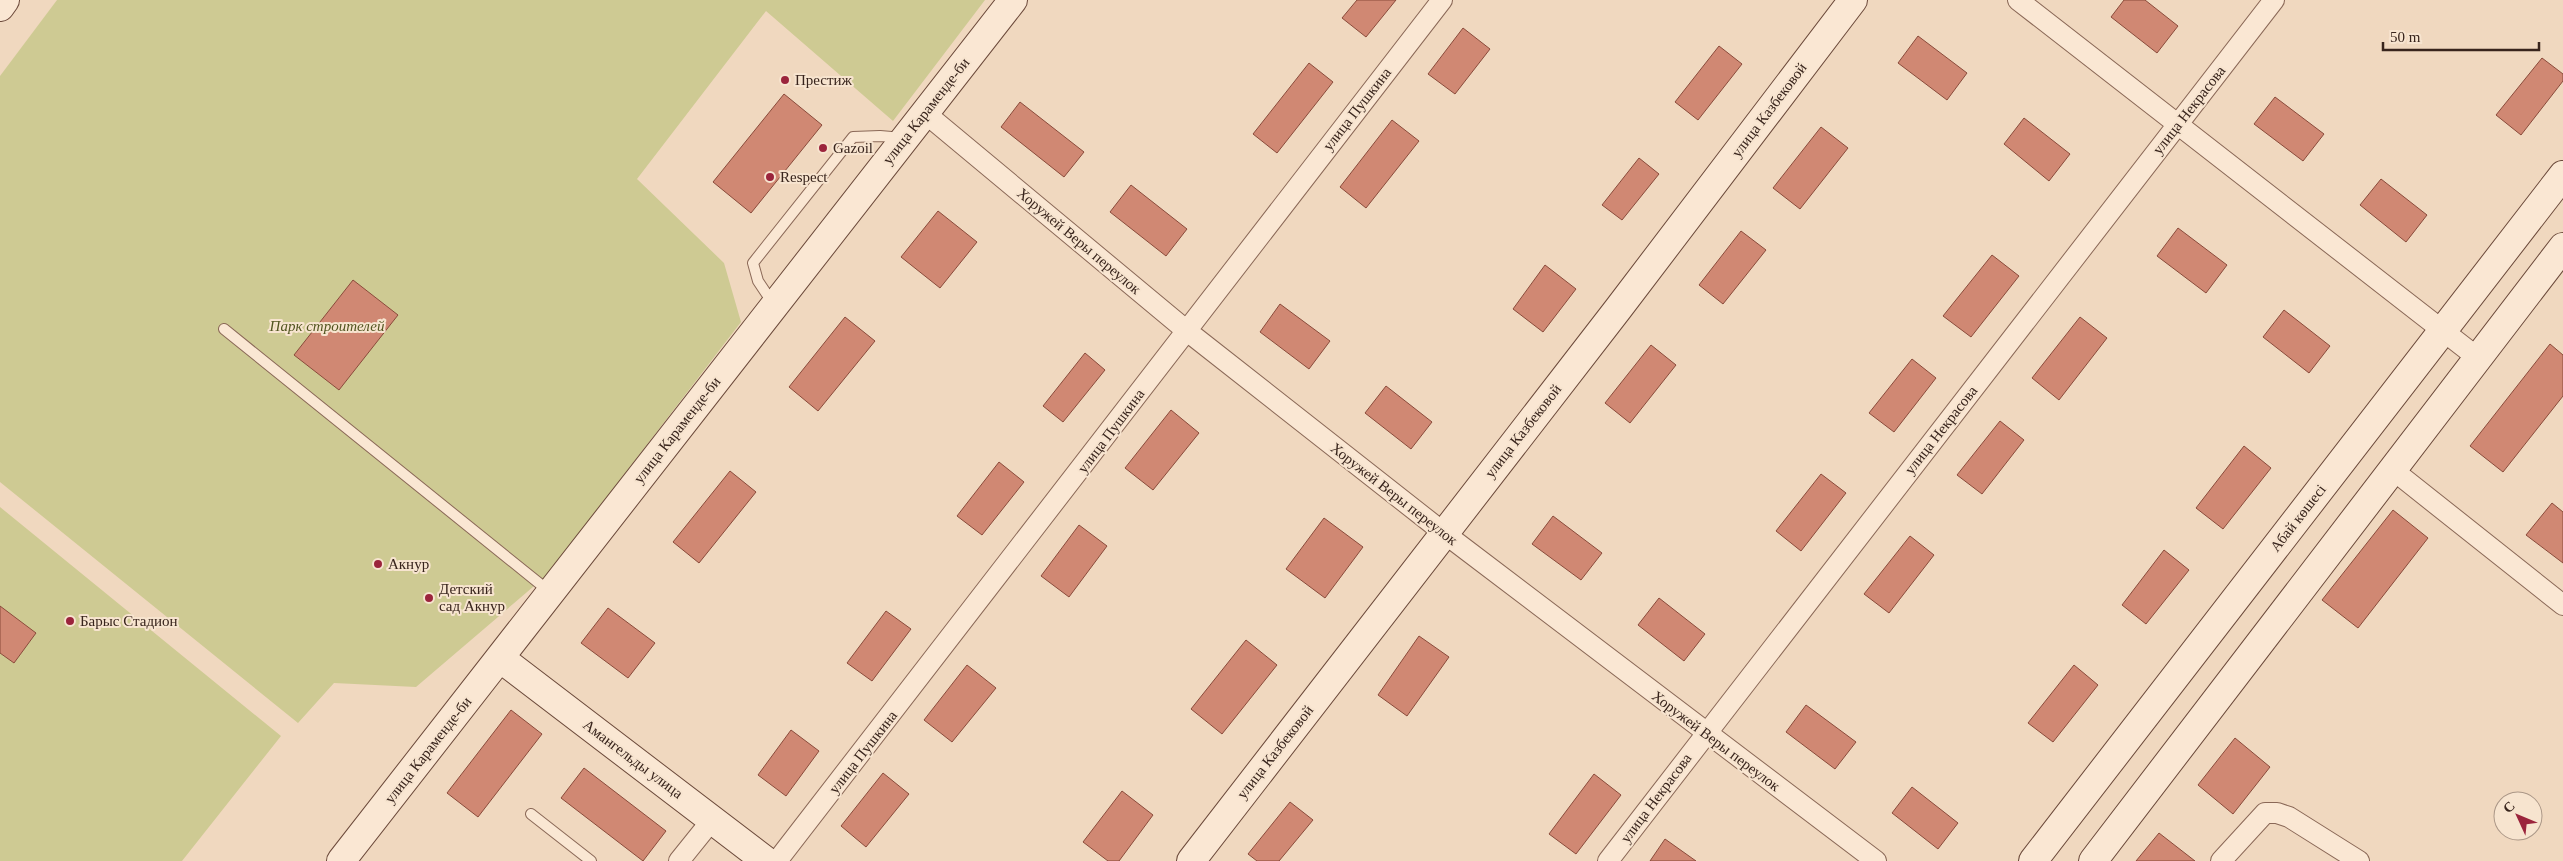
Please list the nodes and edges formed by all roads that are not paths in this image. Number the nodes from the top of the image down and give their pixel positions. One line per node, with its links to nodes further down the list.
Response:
1 (5, 0): 7 (street)
2 (1013, 0): 8 (street, улица Караменде-би)
3 (1442, 0): 15 (street, улица Пушкина)
4 (1853, 0): 19 (street, улица Казбековой)
5 (2018, 0): 9 (street)
6 (2274, 0): 9 (street, улица Некрасова)
7 (0, 7)
8 (925, 113): 10 (street, улица Караменде-би); 15 (street, Хоружей Веры переулок)
9 (2178, 125): 16 (street); 23 (street, улица Некрасова)
10 (905, 139): 13 (street, улица Караменде-би); 13 (lane)
11 (2563, 175): 16 (street, Абай көшесі)
12 (2563, 247): 17 (street)
13 (774, 306): 20 (street, улица Караменде-би)
14 (224, 329): 20 (lane)
15 (1187, 331): 19 (street, Хоружей Веры переулок); 30 (street, улица Пушкина)
16 (2442, 331): 17 (street); 34 (street, Абай көшесі)
17 (2478, 358): 18 (street)
18 (2392, 470): 21 (street); 35 (street)
19 (1444, 533): 23 (street, Хоружей Веры переулок); 31 (street, улица Казбековой)
20 (550, 593): 22 (street, улица Караменде-би)
21 (2563, 605)
22 (500, 658): 25 (street, Амангельды улица); 26 (street, улица Караменде-би)
23 (1705, 734): 32 (street, улица Некрасова); 33 (street, Хоружей Веры переулок)
24 (531, 814): 27 (lane)
25 (712, 820): 28 (street); 29 (street, Амангельды улица)
26 (341, 861)
27 (591, 861)
28 (679, 861)
29 (766, 861)
30 (778, 861)
31 (1191, 861)
32 (1608, 861)
33 (1876, 861)
34 (2033, 861)
35 (2094, 861)
36 (2220, 861): 37 (street)
37 (2359, 861)

